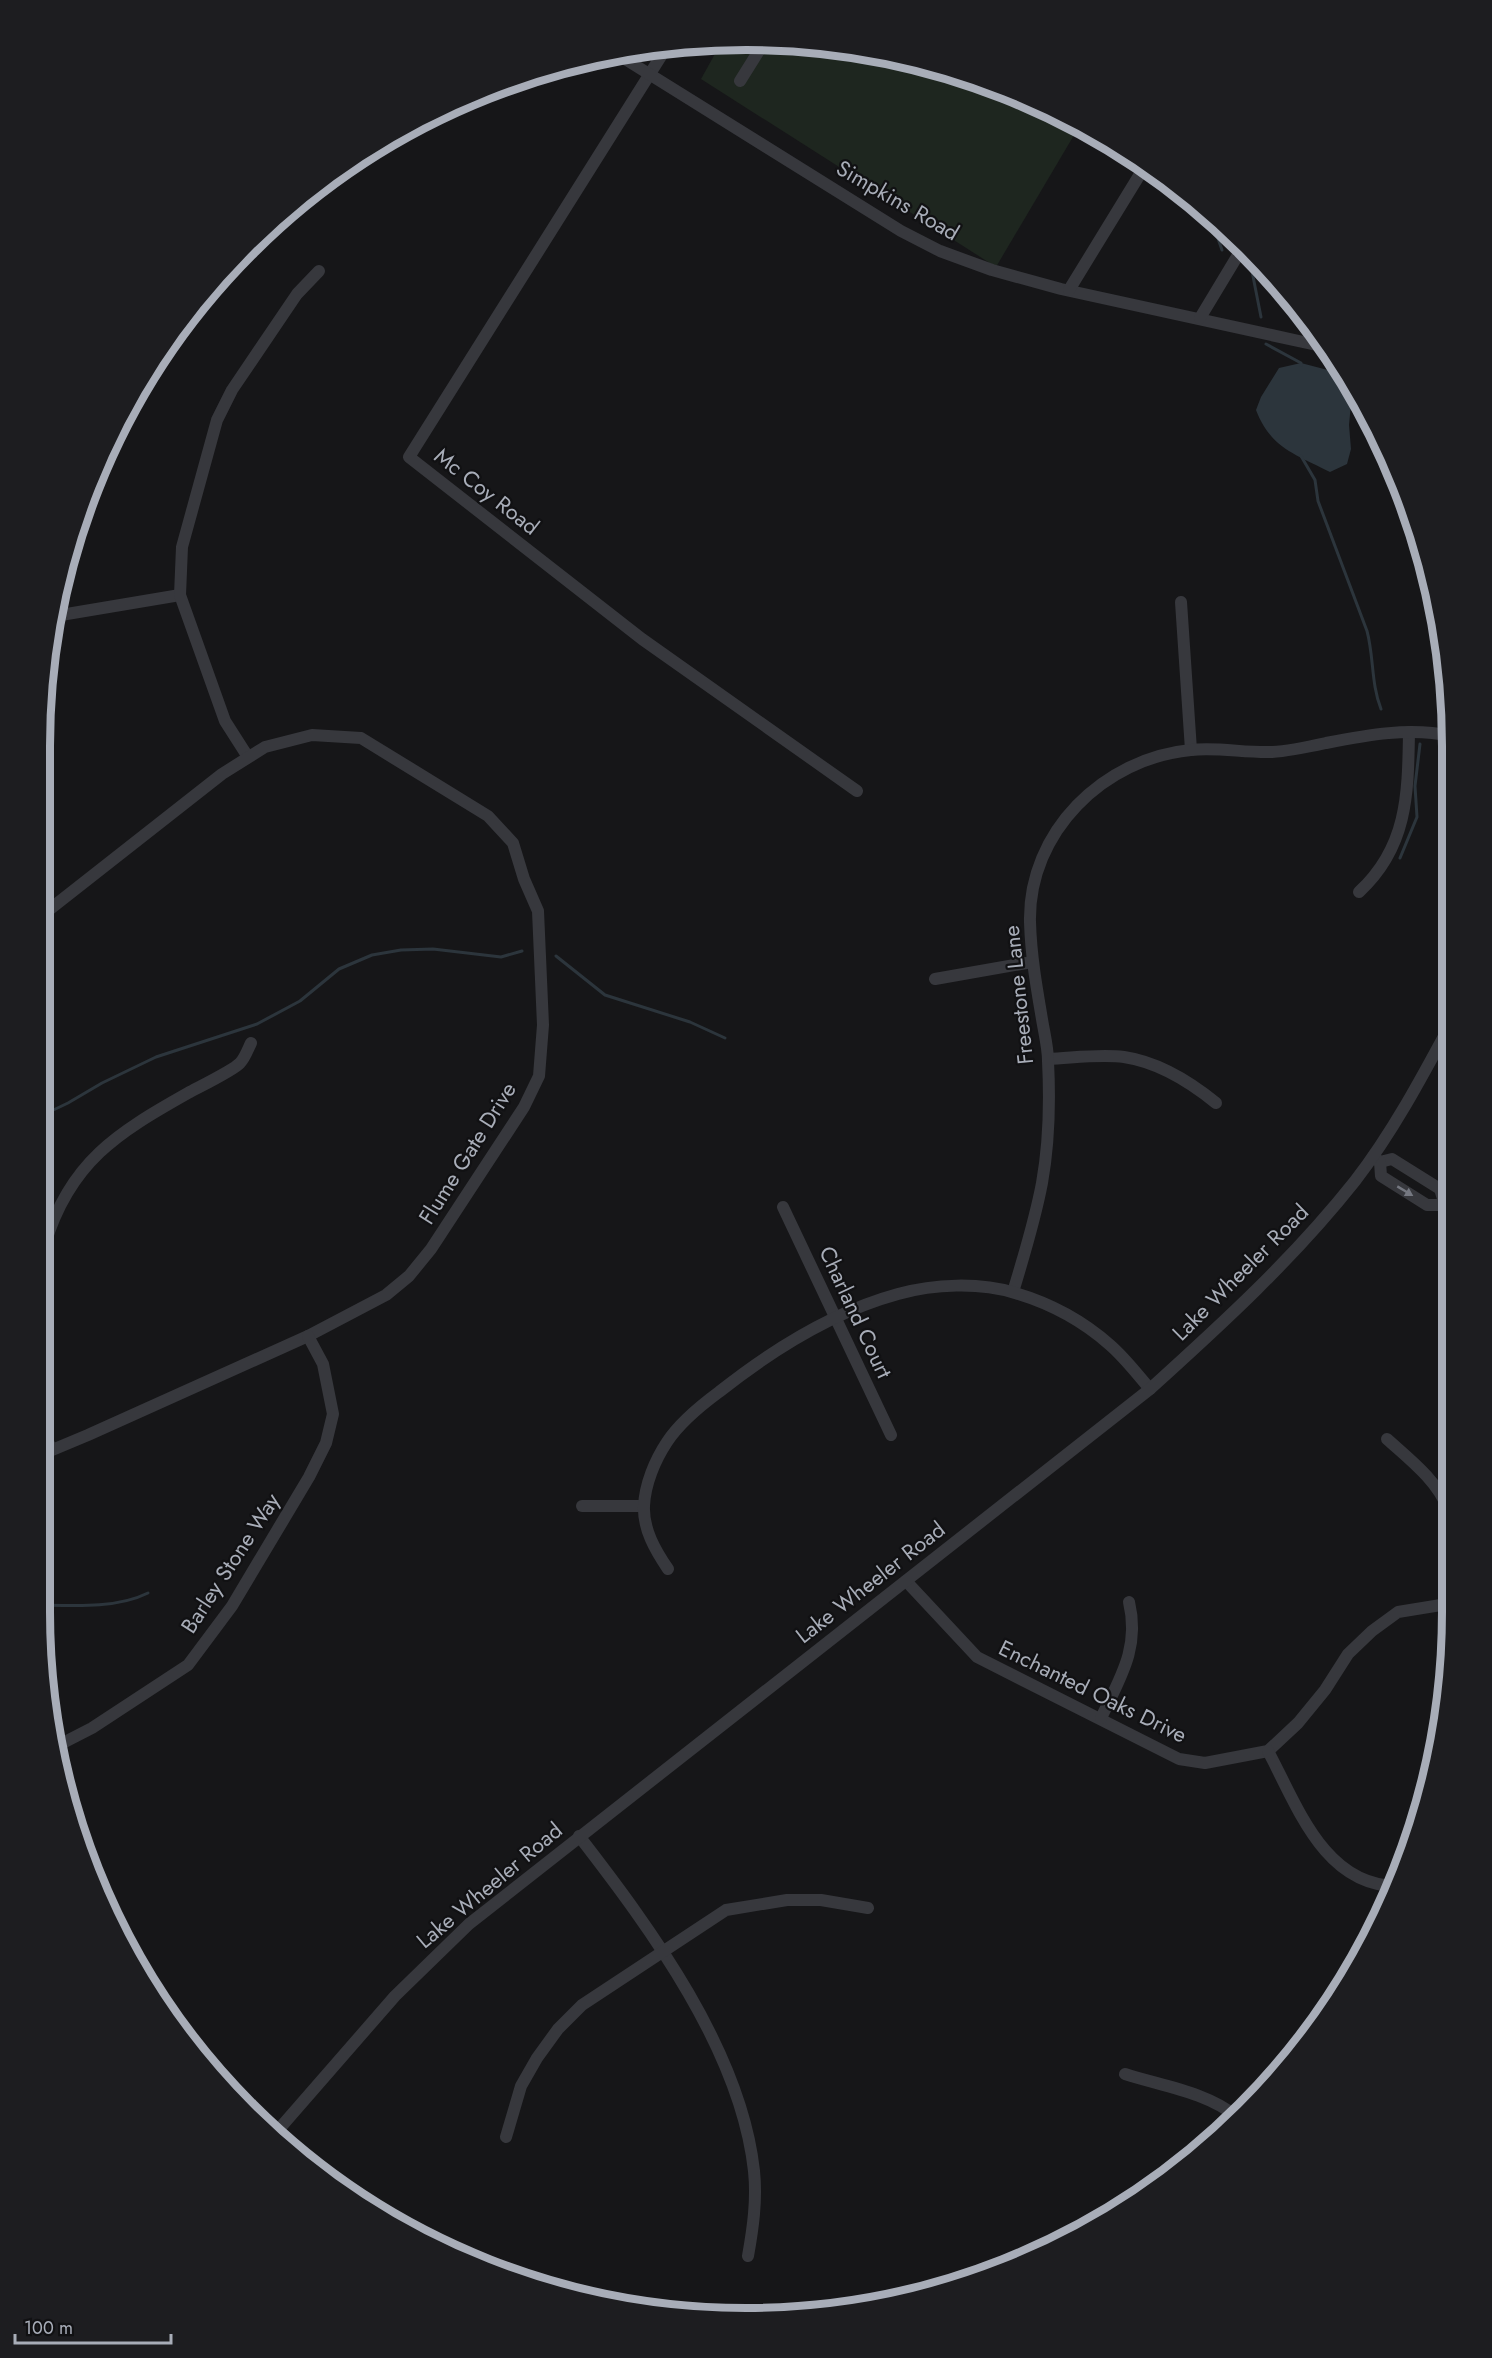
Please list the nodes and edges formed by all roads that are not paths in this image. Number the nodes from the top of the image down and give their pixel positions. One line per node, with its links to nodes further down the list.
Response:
1 (759, 50): 5 (street)
2 (663, 54): 4 (street)
3 (627, 60): 4 (street, Simpkins Road)
4 (651, 74): 9 (street, Simpkins Road); 19 (street, Mc Coy Road)
5 (741, 81)
6 (1141, 173): 9 (street)
7 (1238, 254): 10 (street)
8 (319, 271): 12 (street)
9 (1069, 290): 10 (street, Simpkins Road)
10 (1200, 318): 11 (street, Simpkins Road)
11 (1315, 344)
12 (180, 596): 14 (street); 18 (street)
13 (1180, 603): 17 (street)
14 (62, 615)
15 (1409, 732): 16 (street, Freestone Lane); 17 (street, Freestone Lane); 20 (street)
16 (1442, 733)
17 (1191, 750): 22 (street, Freestone Lane)
18 (248, 757): 21 (street, Flume Gate Drive); 35 (street, Flume Gate Drive)
19 (857, 791)
20 (1359, 892)
21 (50, 909)
22 (1032, 963): 23 (street); 26 (street, Freestone Lane)
23 (935, 979)
24 (1442, 1040): 28 (street, Lake Wheeler Road)
25 (250, 1043): 32 (street)
26 (1048, 1059): 27 (street); 33 (street, Freestone Lane)
27 (1216, 1103)
28 (1376, 1159): 29 (street); 30 (street, one-way to 30); 36 (street, Lake Wheeler Road)
29 (1442, 1194)
30 (1442, 1206)
31 (783, 1207): 34 (street, Charland Court)
32 (50, 1231)
33 (1013, 1292): 34 (street); 36 (street)
34 (836, 1317): 37 (street, Charland Court); 42 (street)
35 (308, 1336): 39 (street, Flume Gate Drive); 48 (street, Barley Stone Way)
36 (1150, 1389): 44 (street, Lake Wheeler Road)
37 (891, 1435)
38 (1387, 1439): 40 (street)
39 (50, 1450)
40 (1442, 1495)
41 (582, 1506): 42 (street)
42 (644, 1506): 43 (street)
43 (668, 1569)
44 (906, 1581): 47 (street, Enchanted Oaks Drive); 50 (street, Lake Wheeler Road)
45 (1129, 1602): 47 (street)
46 (1442, 1605): 49 (street)
47 (1101, 1718): 49 (street, Enchanted Oaks Drive)
48 (62, 1743)
49 (1268, 1751): 51 (street)
50 (579, 1836): 53 (street); 56 (street, Lake Wheeler Road)
51 (1386, 1886)
52 (868, 1908): 53 (street)
53 (664, 1952): 57 (street); 58 (street)
54 (1125, 2074): 55 (street)
55 (1230, 2111)
56 (279, 2129)
57 (506, 2137)
58 (748, 2256)

